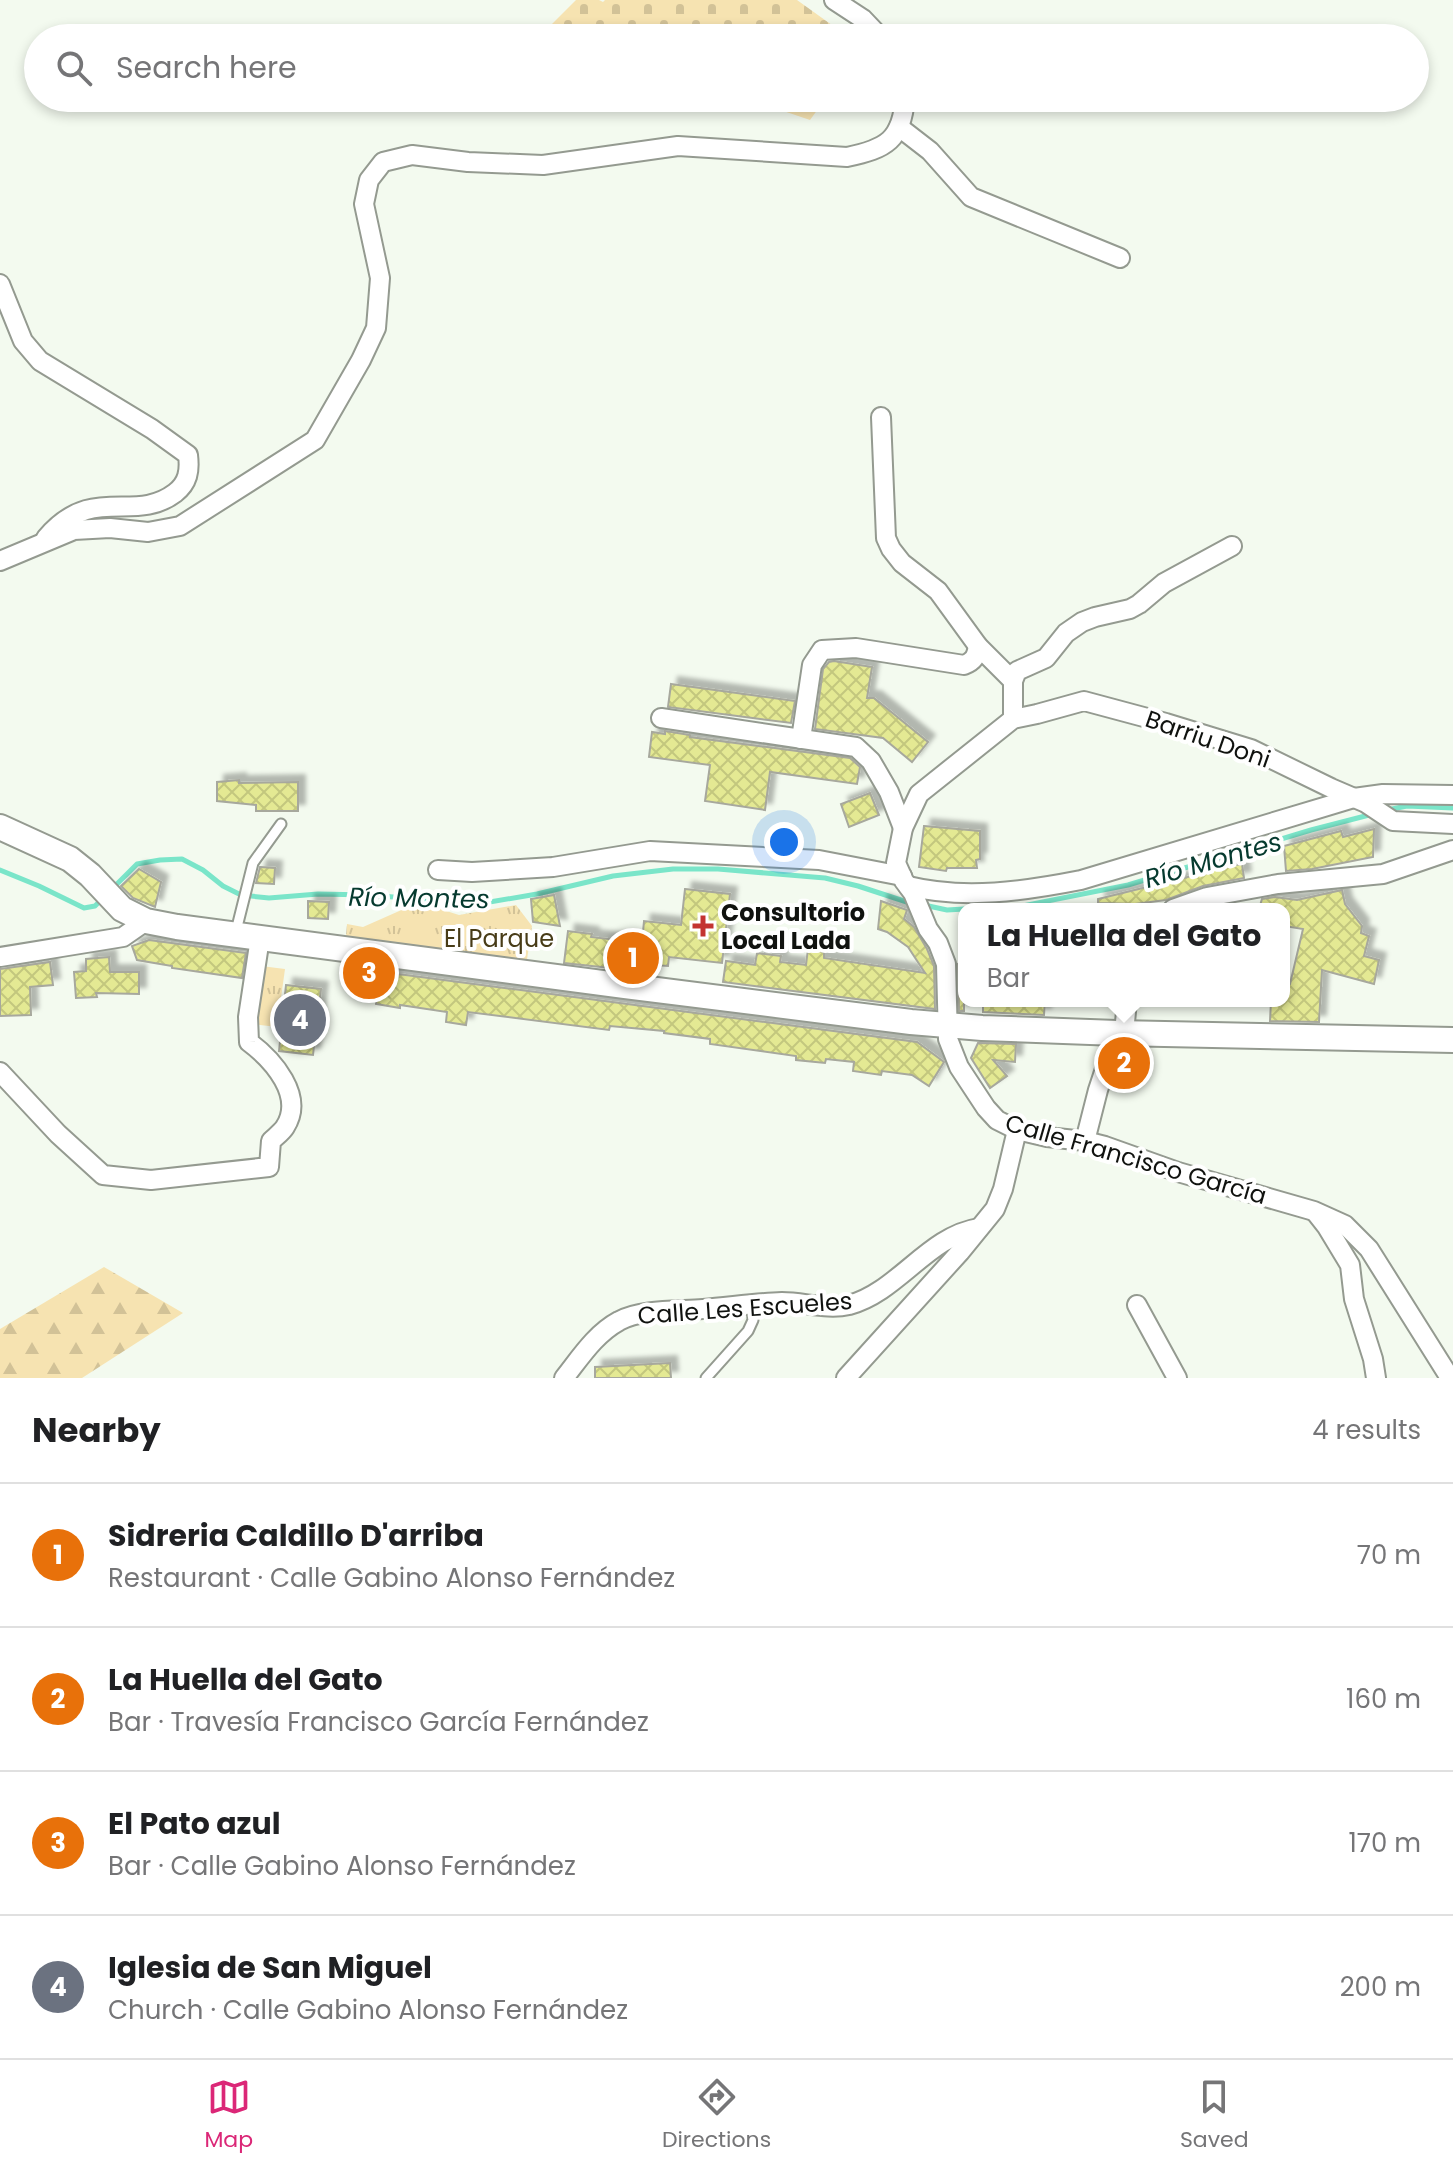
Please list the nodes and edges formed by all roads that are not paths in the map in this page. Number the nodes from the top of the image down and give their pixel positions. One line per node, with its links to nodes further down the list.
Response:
1 (842, 2): 2 (street)
2 (868, 24)
3 (904, 112): 4 (street)
4 (899, 127): 5 (street); 8 (street)
5 (1120, 258)
6 (0, 284): 8 (street)
7 (881, 417): 11 (street)
8 (40, 545): 10 (street)
9 (1232, 546): 12 (street)
10 (0, 561)
11 (978, 646): 12 (street); 15 (street)
12 (1013, 681): 14 (street)
13 (661, 718): 15 (street)
14 (1013, 719): 17 (street, Barriu Doni); 21 (street, Barriu Doni)
15 (801, 739): 21 (street)
16 (1453, 795): 17 (street)
17 (1360, 801): 19 (street, Barriu Doni); 24 (street)
18 (281, 824): 27 (lane)
19 (1453, 824)
20 (0, 827): 26 (street)
21 (903, 828): 24 (street, Barriu Doni)
22 (1453, 850): 25 (street)
23 (438, 870): 24 (street)
24 (908, 885): 31 (street, Barriu Doni)
25 (1190, 903)
26 (146, 921): 27 (street); 29 (street)
27 (236, 935): 28 (street)
28 (260, 938): 31 (street); 34 (street)
29 (0, 957)
30 (1126, 1007): 32 (street)
31 (948, 1025): 32 (street); 35 (street, Calle Francisco García)
32 (1121, 1033): 33 (street); 36 (street)
33 (1453, 1040)
34 (0, 1072)
35 (1017, 1130): 36 (street, Calle Francisco García); 38 (street)
36 (1085, 1141): 37 (street, Calle Francisco García)
37 (1314, 1211): 45 (street); 46 (street, Calle Francisco García)
38 (979, 1228): 39 (street, Calle Les Escueles); 43 (street)
39 (752, 1305): 41 (street, Calle Les Escueles); 42 (lane)
40 (1137, 1305): 44 (street)
41 (564, 1378)
42 (706, 1378)
43 (846, 1378)
44 (1177, 1378)
45 (1376, 1378)
46 (1450, 1378)

